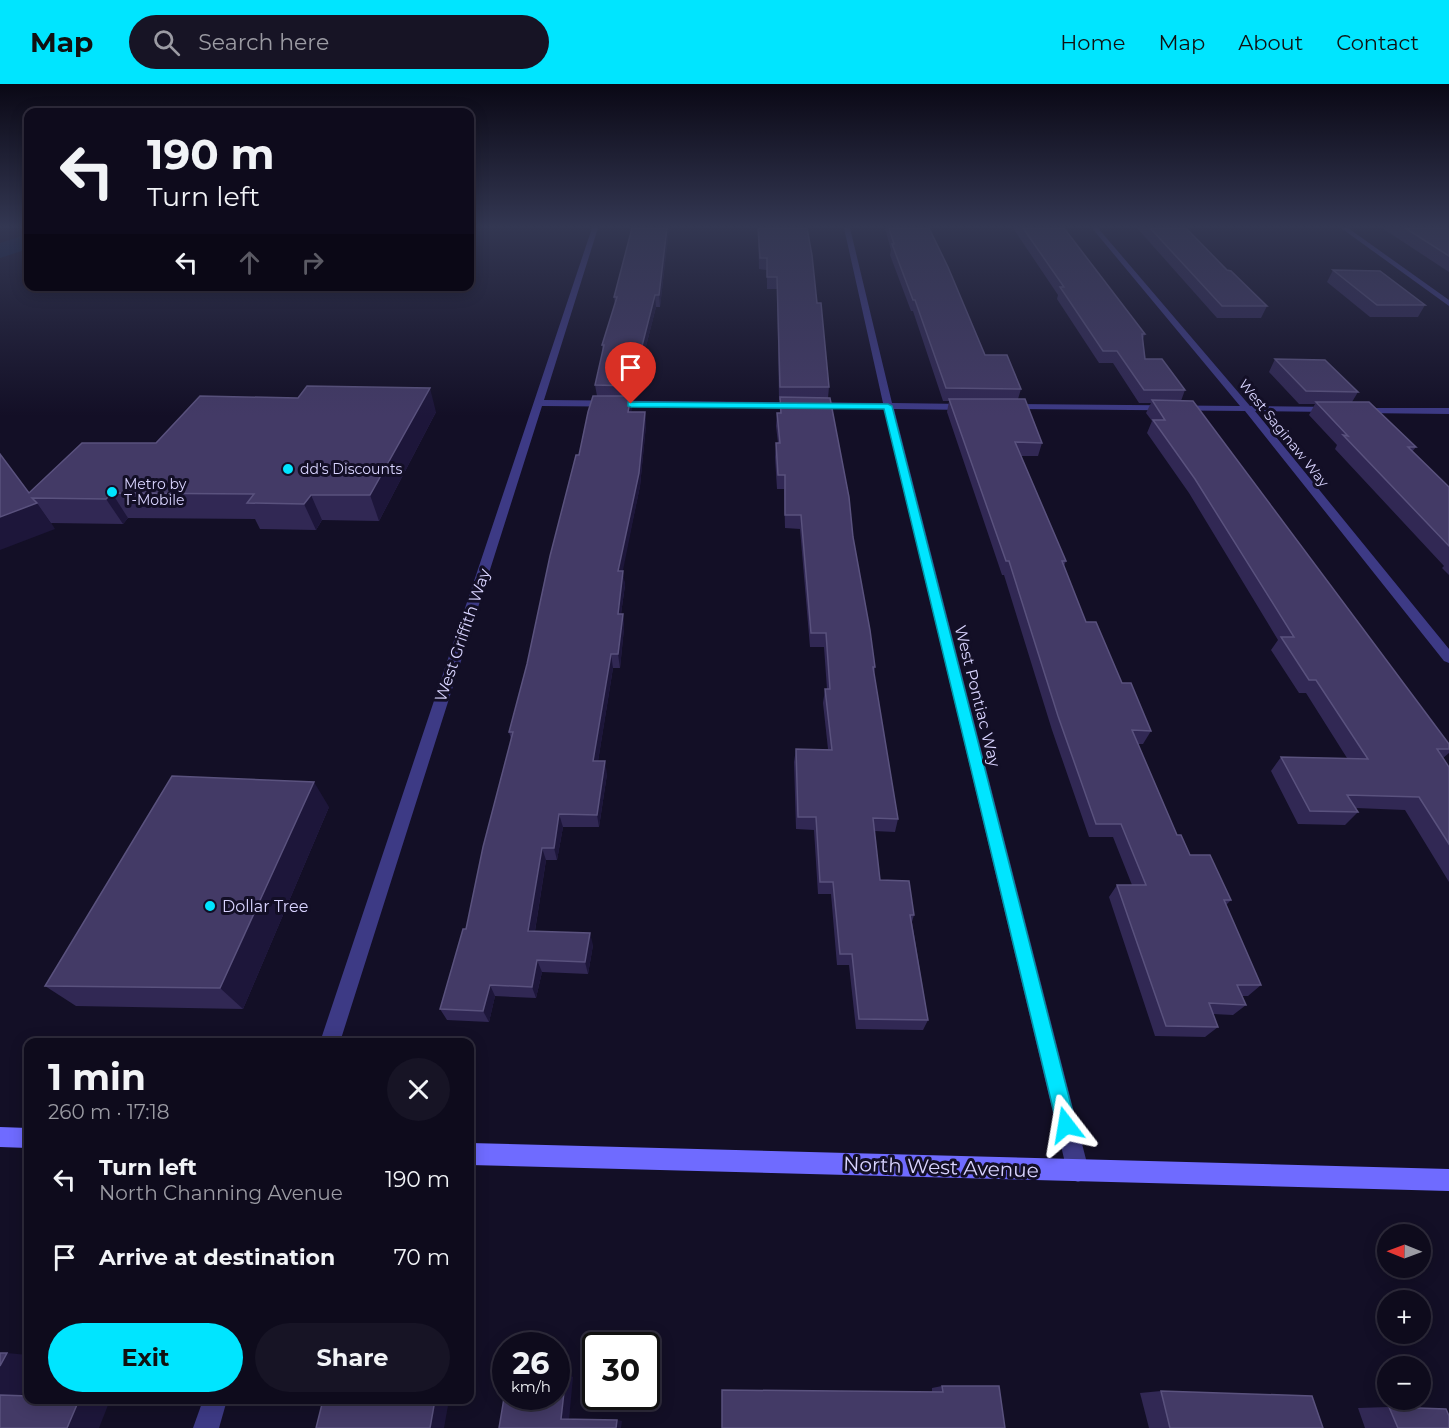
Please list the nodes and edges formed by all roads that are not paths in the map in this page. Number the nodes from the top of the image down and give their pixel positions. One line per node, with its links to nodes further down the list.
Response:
1 (575, 291): 6 (street, West Griffith Way)
2 (861, 291): 7 (street, West Pontiac Way)
3 (1148, 291): 10 (street, West Saginaw Way)
4 (1431, 291): 5 (street)
5 (1449, 304)
6 (538, 403): 7 (street); 15 (street, West Griffith Way)
7 (888, 406): 8 (street); 19 (street, West Pontiac Way)
8 (972, 407)
9 (996, 407): 10 (street)
10 (1247, 408): 11 (street); 14 (street, West Saginaw Way)
11 (1342, 410)
12 (1354, 410): 13 (street)
13 (1449, 411)
14 (1449, 657)
15 (331, 1038)
16 (0, 1137): 17 (main road)
17 (24, 1138)
18 (474, 1154): 19 (main road, North West Avenue)
19 (1078, 1171): 20 (main road, North West Avenue)
20 (1449, 1180)
21 (214, 1404): 22 (street)
22 (206, 1428)

